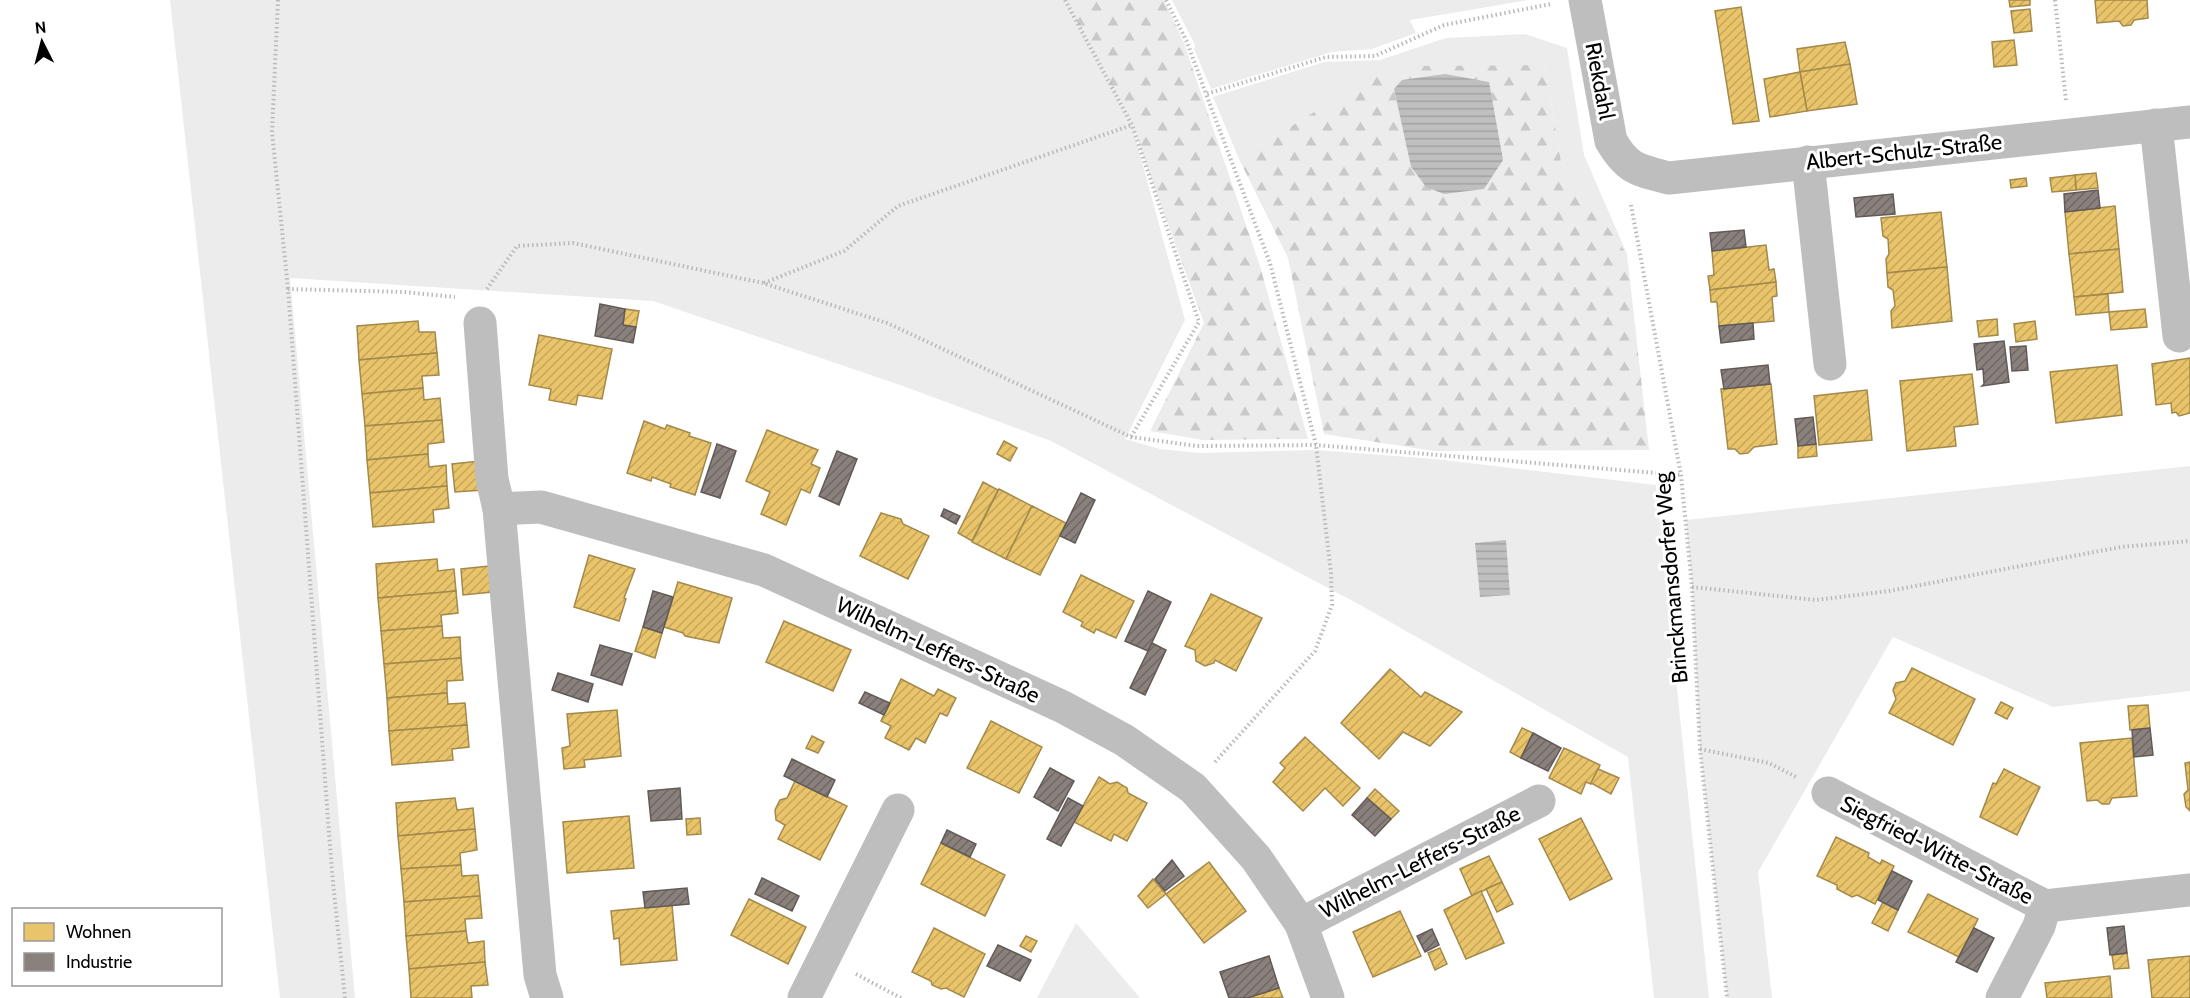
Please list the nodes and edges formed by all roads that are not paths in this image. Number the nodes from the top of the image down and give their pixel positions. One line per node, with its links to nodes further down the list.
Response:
1 (1571, 1): 4 (street, Riekdahl)
2 (2190, 122): 3 (street, Albert-Schulz-Straße)
3 (2156, 125): 5 (street, Albert-Schulz-Straße); 7 (street)
4 (1622, 160): 5 (street, Albert-Schulz-Straße)
5 (1808, 162): 8 (street)
6 (480, 323): 9 (street)
7 (2179, 336)
8 (1830, 364)
9 (499, 509): 15 (street, Wilhelm-Leffers-Straße); 16 (street)
10 (1828, 793): 14 (street, Siegfried-Witte-Straße)
11 (1539, 801): 15 (street, Wilhelm-Leffers-Straße)
12 (898, 810): 17 (street)
13 (2190, 890): 14 (street, Siegfried-Witte-Straße)
14 (2046, 906): 19 (street, Siegfried-Witte-Straße)
15 (1301, 924): 18 (street, Wilhelm-Leffers-Straße)
16 (547, 998)
17 (804, 998)
18 (1328, 998)
19 (2002, 998)

